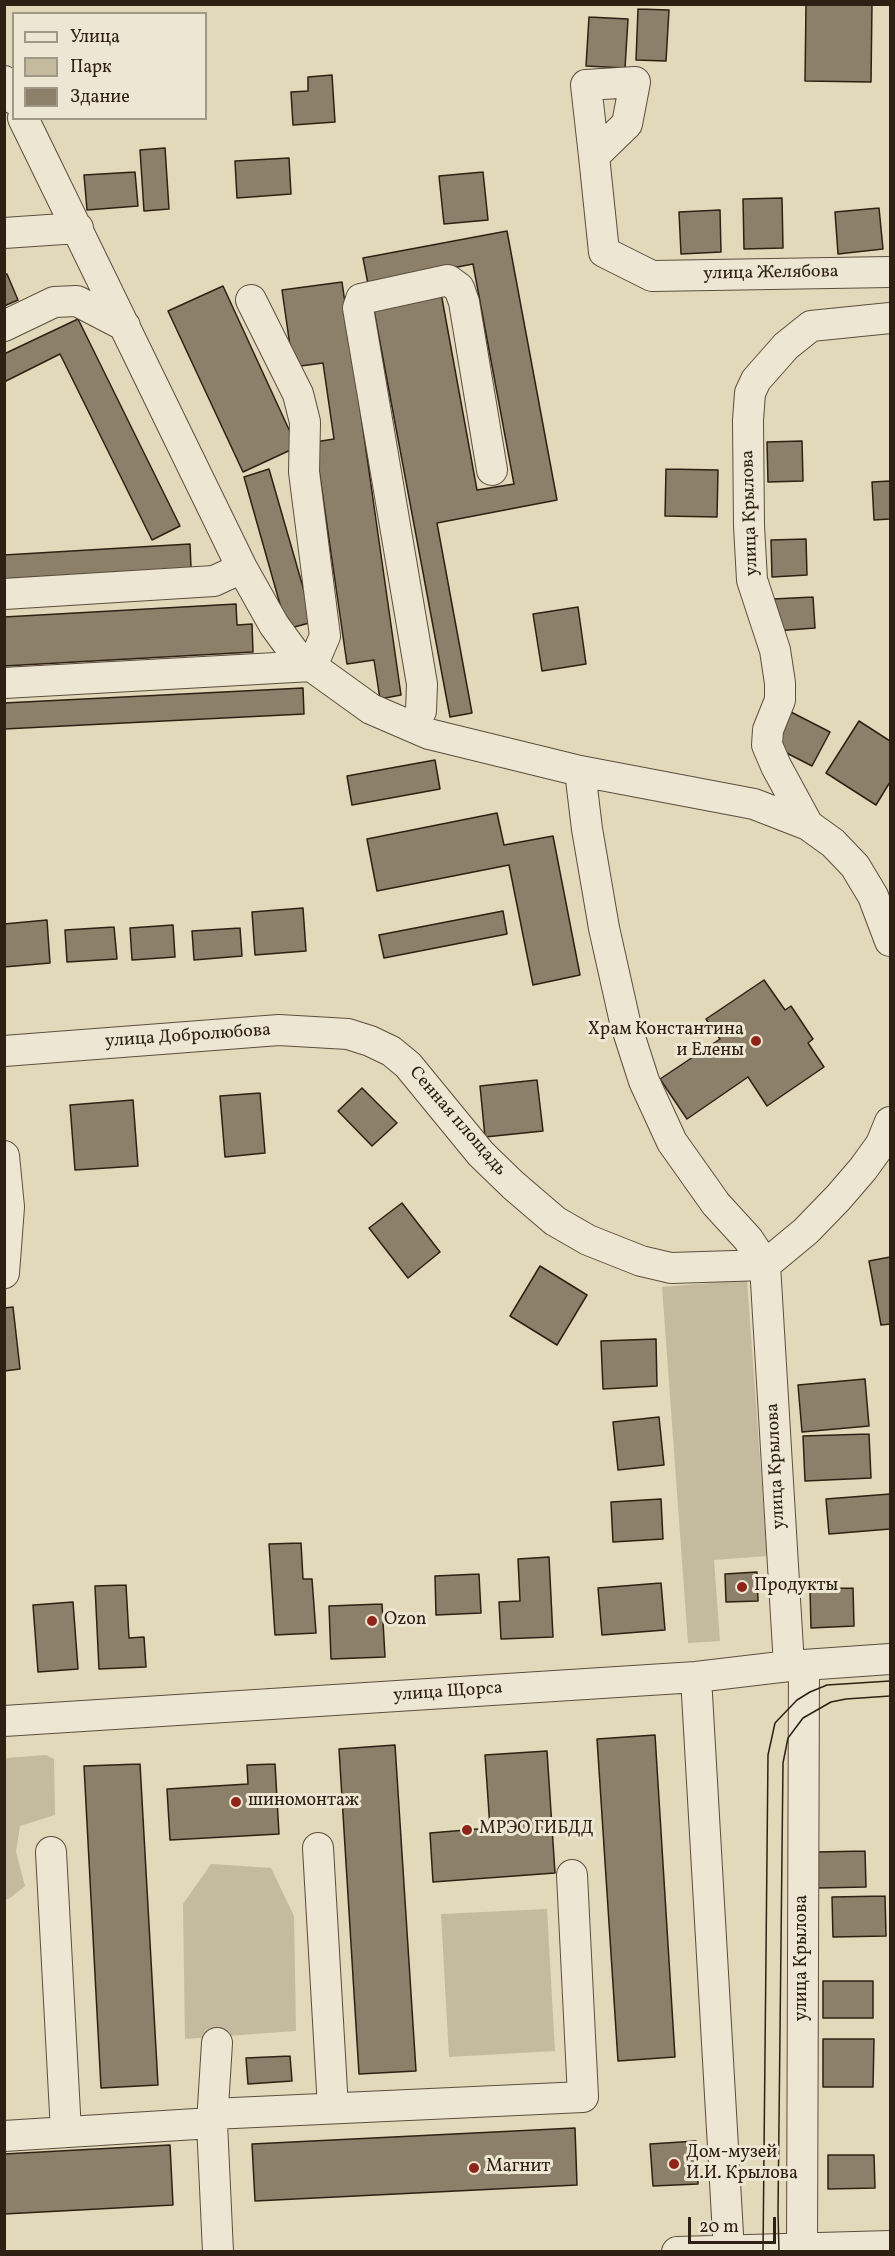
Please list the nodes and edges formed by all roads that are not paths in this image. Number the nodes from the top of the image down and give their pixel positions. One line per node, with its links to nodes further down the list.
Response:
1 (4, 81): 2 (street)
2 (12, 95)
3 (24, 120): 5 (street)
4 (594, 156): 7 (street, улица Желябова)
5 (78, 228): 6 (street); 11 (street)
6 (4, 233)
7 (891, 272)
8 (251, 300): 15 (street)
9 (891, 318): 19 (street, улица Крылова)
10 (4, 326): 11 (street)
11 (125, 326): 13 (street)
12 (492, 470): 17 (street)
13 (242, 568): 14 (street); 15 (street)
14 (4, 594)
15 (312, 666): 16 (street); 17 (street)
16 (4, 683)
17 (413, 727): 18 (street)
18 (580, 771): 19 (street); 26 (street)
19 (808, 825): 20 (street)
20 (878, 888): 21 (street)
21 (891, 941)
22 (370, 1041): 23 (street, улица Добролюбова); 26 (street, Сенная площадь)
23 (4, 1051)
24 (891, 1122): 26 (street)
25 (4, 1156): 27 (street)
26 (765, 1265): 29 (street, улица Крылова)
27 (4, 1273)
28 (891, 1659): 29 (street, улица Щорса)
29 (796, 1665): 30 (street, улица Щорса); 42 (street, улица Крылова)
30 (696, 1677): 31 (street, улица Щорса); 41 (street)
31 (4, 1721)
32 (318, 1848): 36 (street)
33 (51, 1852): 38 (street)
34 (572, 1875): 36 (street)
35 (217, 2043): 37 (street)
36 (333, 2108): 37 (street)
37 (212, 2118): 38 (street); 43 (street)
38 (66, 2132): 39 (street)
39 (4, 2136)
40 (891, 2246): 42 (street)
41 (729, 2250): 42 (street); 44 (street)
42 (802, 2250)
43 (218, 2252)
44 (677, 2252)

